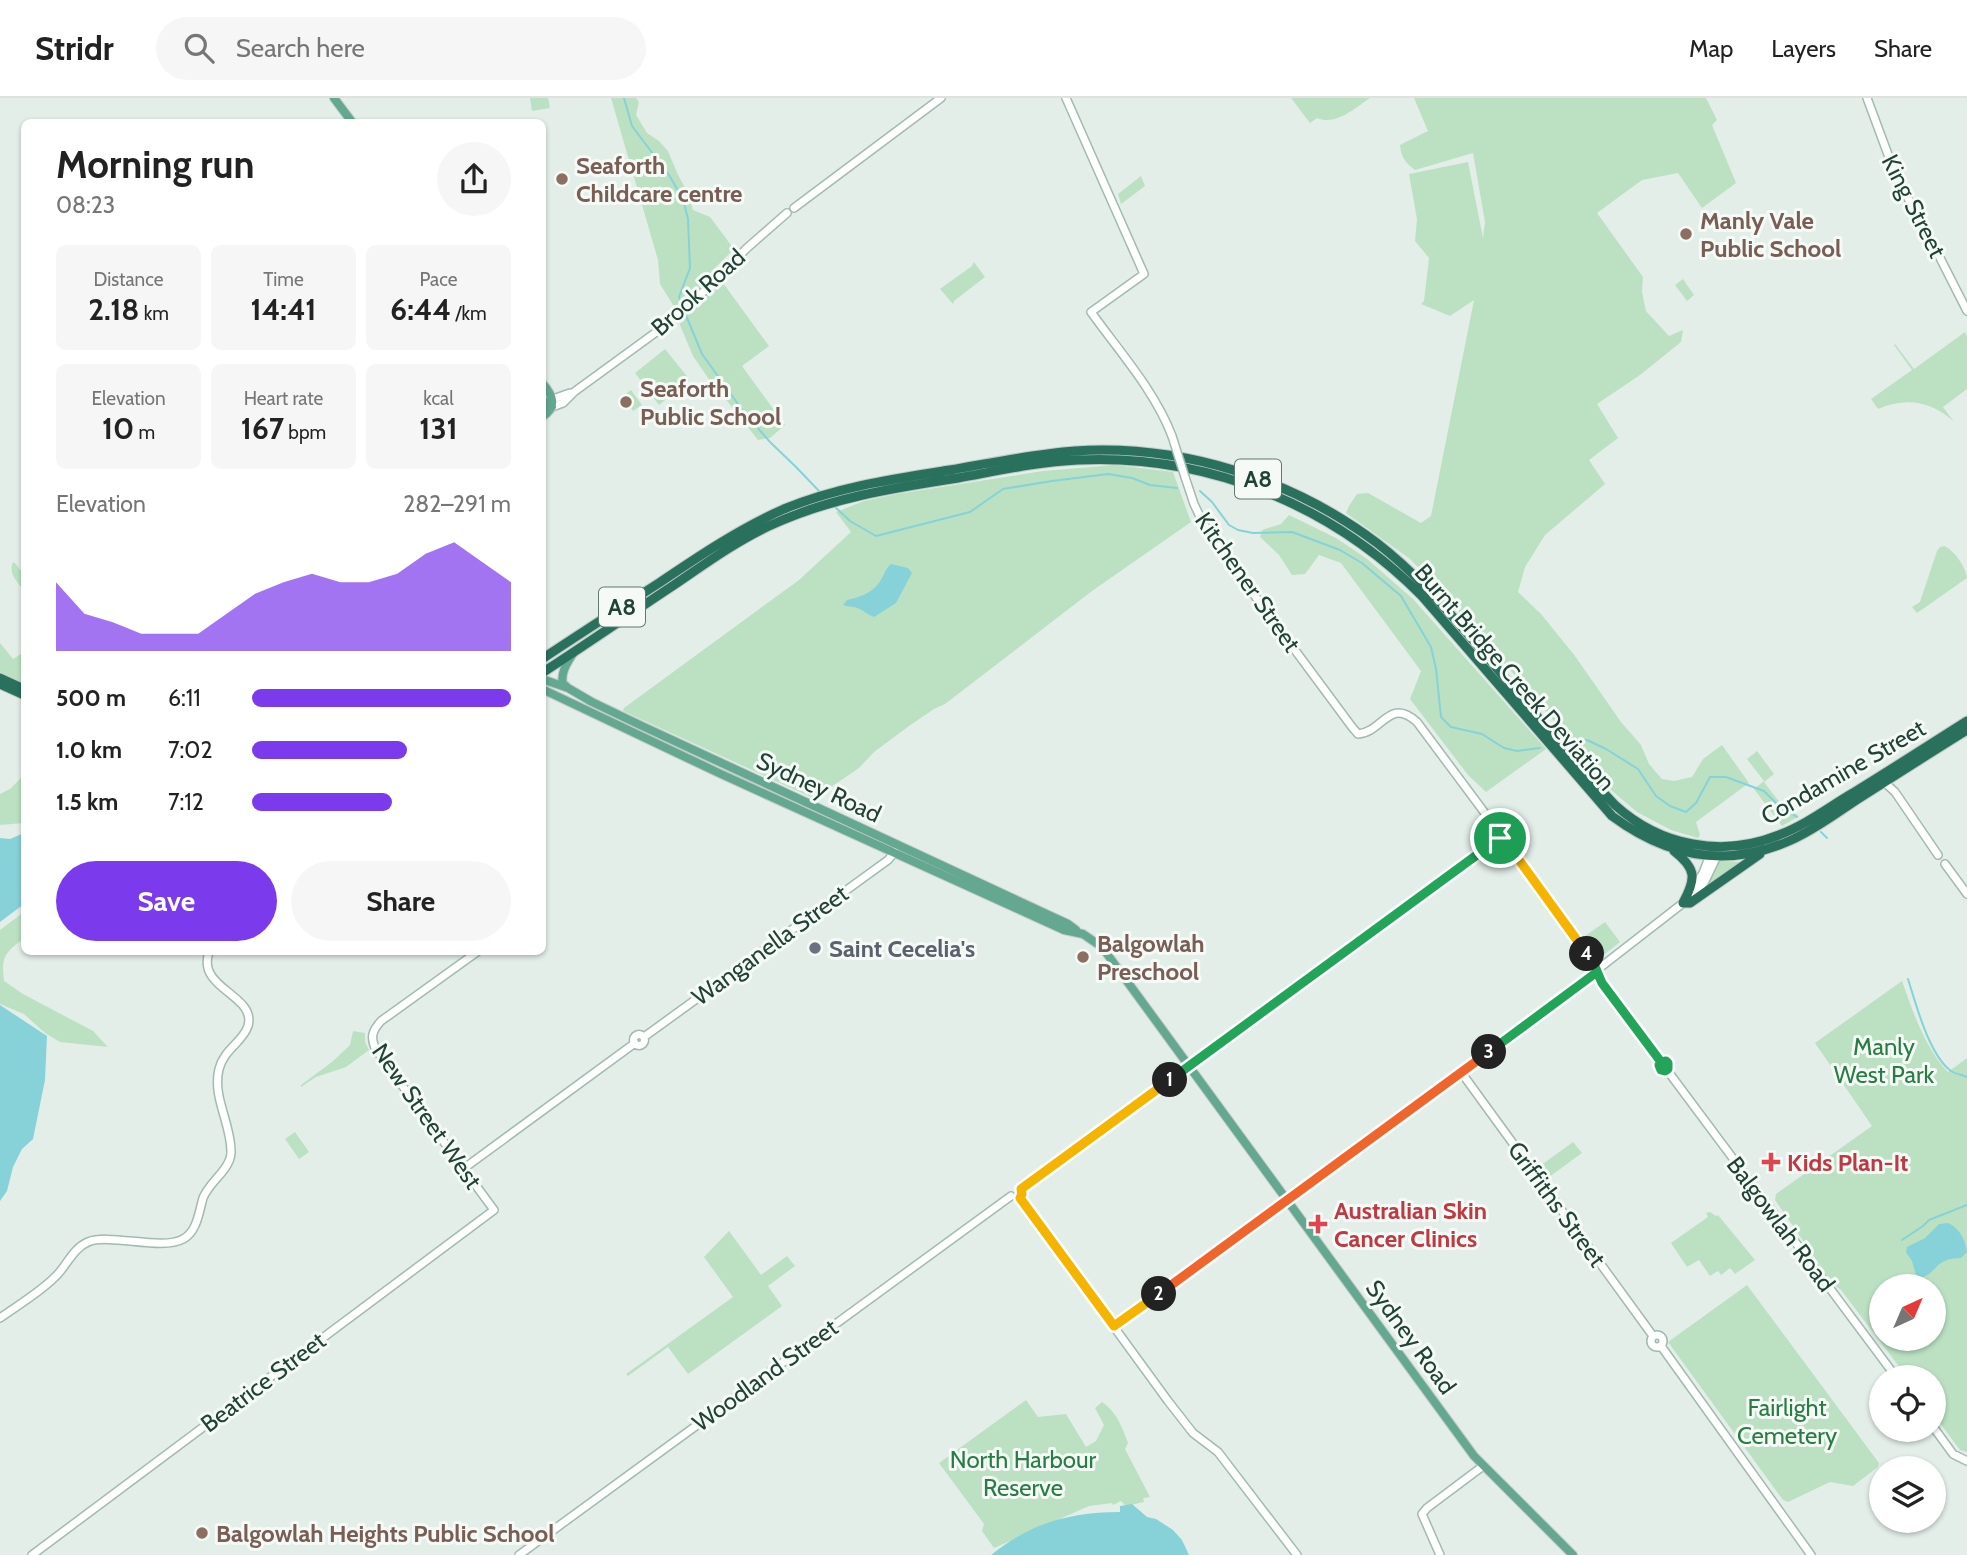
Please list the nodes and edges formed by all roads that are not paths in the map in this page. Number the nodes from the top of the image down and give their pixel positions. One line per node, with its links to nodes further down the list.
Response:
1 (334, 98): 5 (main road)
2 (941, 98): 7 (street, Brook Road)
3 (1066, 98): 25 (street, Kitchener Street, bridge)
4 (1867, 98): 6 (street, King Street)
5 (350, 119)
6 (1967, 311)
7 (547, 404)
8 (826, 499): 9 (highway, Burnt Bridge Creek Deviation / A8); 10 (highway, Burnt Bridge Creek Deviation / A8); 26 (highway, Burnt Bridge Creek Deviation / A8); 29 (highway, Burnt Bridge Creek Deviation / A8)
9 (574, 652): 11 (highway, Burnt Bridge Creek Deviation / A8); 16 (main road)
10 (546, 656)
11 (546, 670)
12 (0, 678): 15 (highway)
13 (546, 680): 16 (main road, Sydney Road)
14 (0, 684): 18 (highway)
15 (21, 688)
16 (568, 688): 21 (main road, Sydney Road)
17 (546, 691): 22 (main road, Sydney Road)
18 (21, 694)
19 (1967, 721): 23 (highway, Condamine Street / A8)
20 (1967, 730): 23 (highway, Condamine Street / A8)
21 (725, 765): 22 (main road); 32 (main road, Sydney Road)
22 (721, 774): 28 (main road, Sydney Road)
23 (1882, 779): 24 (highway, Condamine Street / A8); 30 (street)
24 (1807, 826): 27 (highway, Condamine Street / A8); 29 (highway, Condamine Street / A8)
25 (1500, 838): 35 (street); 36 (street, Woodland Street)
26 (1670, 848): 29 (highway, Burnt Bridge Creek Deviation / A8); 31 (highway)
27 (1768, 849): 29 (highway, Burnt Bridge Creek Deviation / A8); 31 (highway)
28 (895, 852): 32 (main road, Sydney Road); 38 (street, Wanganella Street)
29 (1714, 853): 31 (street)
30 (1967, 894)
31 (1683, 903): 35 (street)
32 (1078, 932): 36 (main road, Sydney Road)
33 (208, 955): 42 (street)
34 (473, 955): 38 (street, New Street West)
35 (1597, 972): 37 (street); 44 (street, Balgowlah Road)
36 (1189, 1067): 39 (street, Woodland Street); 40 (main road, Sydney Road)
37 (1461, 1072): 40 (street); 53 (street, Griffiths Street)
38 (463, 1169): 41 (street, New Street West)
39 (1017, 1194): 43 (street); 49 (street, Woodland Street)
40 (1286, 1200): 43 (street); 47 (main road, Sydney Road)
41 (494, 1210): 48 (street, Beatrice Street)
42 (0, 1318)
43 (1114, 1326): 50 (street)
44 (1887, 1365)
45 (1944, 1442): 46 (street)
46 (1967, 1461)
47 (1483, 1466): 51 (street); 52 (main road, Sydney Road)
48 (32, 1555)
49 (519, 1555)
50 (1297, 1555)
51 (1440, 1555)
52 (1573, 1555)
53 (1811, 1555)

